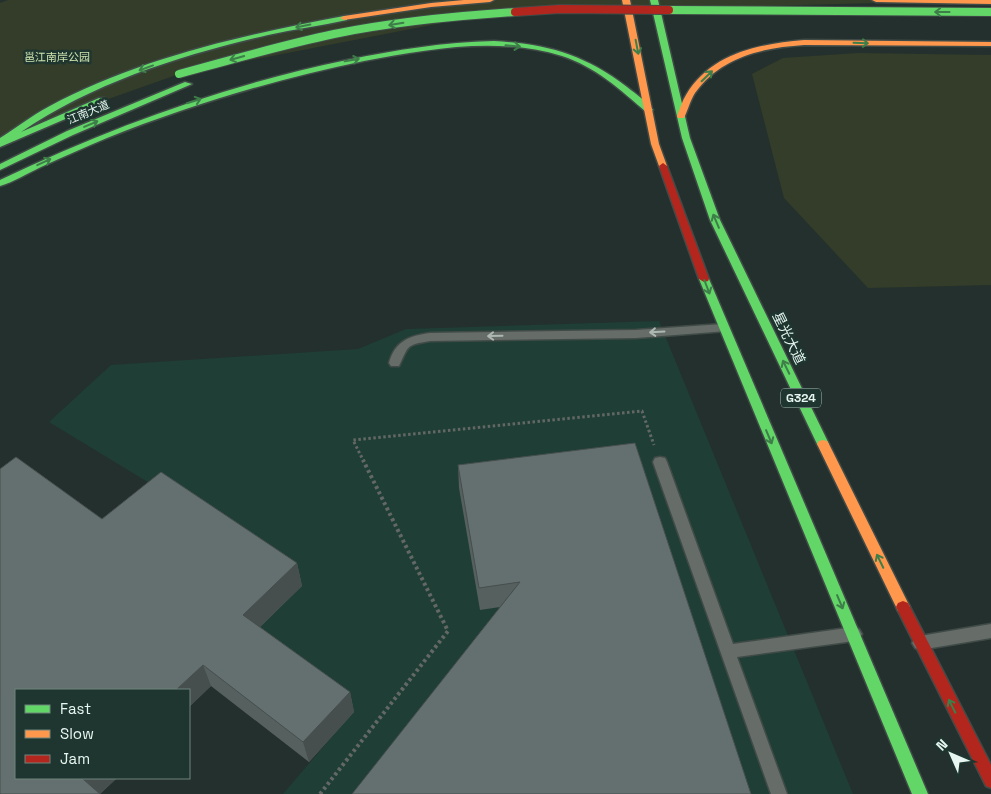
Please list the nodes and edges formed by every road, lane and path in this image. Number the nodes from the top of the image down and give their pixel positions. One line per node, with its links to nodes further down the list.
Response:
1 (490, 0): 13 (main road, one-way to 13)
2 (626, 0): 11 (main road, one-way to 11)
3 (654, 0): 12 (main road, 星光大道 / G324)
4 (876, 0): 5 (main road)
5 (991, 2)
6 (991, 12): 9 (main road, one-way to 9, bridge)
7 (991, 22): 14 (main road, 江南大道, one-way to 7)
8 (991, 44): 12 (main road, one-way to 8)
9 (175, 76)
10 (113, 96): 13 (main road, 江南大道)
11 (649, 110): 15 (main road, one-way to 11); 16 (main road, one-way to 16)
12 (681, 116): 21 (main road, 星光大道 / G324, one-way to 12)
13 (0, 143)
14 (0, 167)
15 (0, 183)
16 (723, 328): 17 (lane, one-way to 17); 20 (main road, one-way to 20)
17 (395, 363)
18 (660, 462): 22 (lane); 24 (path)
19 (991, 631): 21 (lane)
20 (854, 634): 22 (lane); 26 (main road)
21 (920, 643): 23 (main road, 星光大道 / G324, one-way to 21)
22 (728, 651): 25 (lane)
23 (991, 781)
24 (320, 794)
25 (779, 794)
26 (920, 794)

